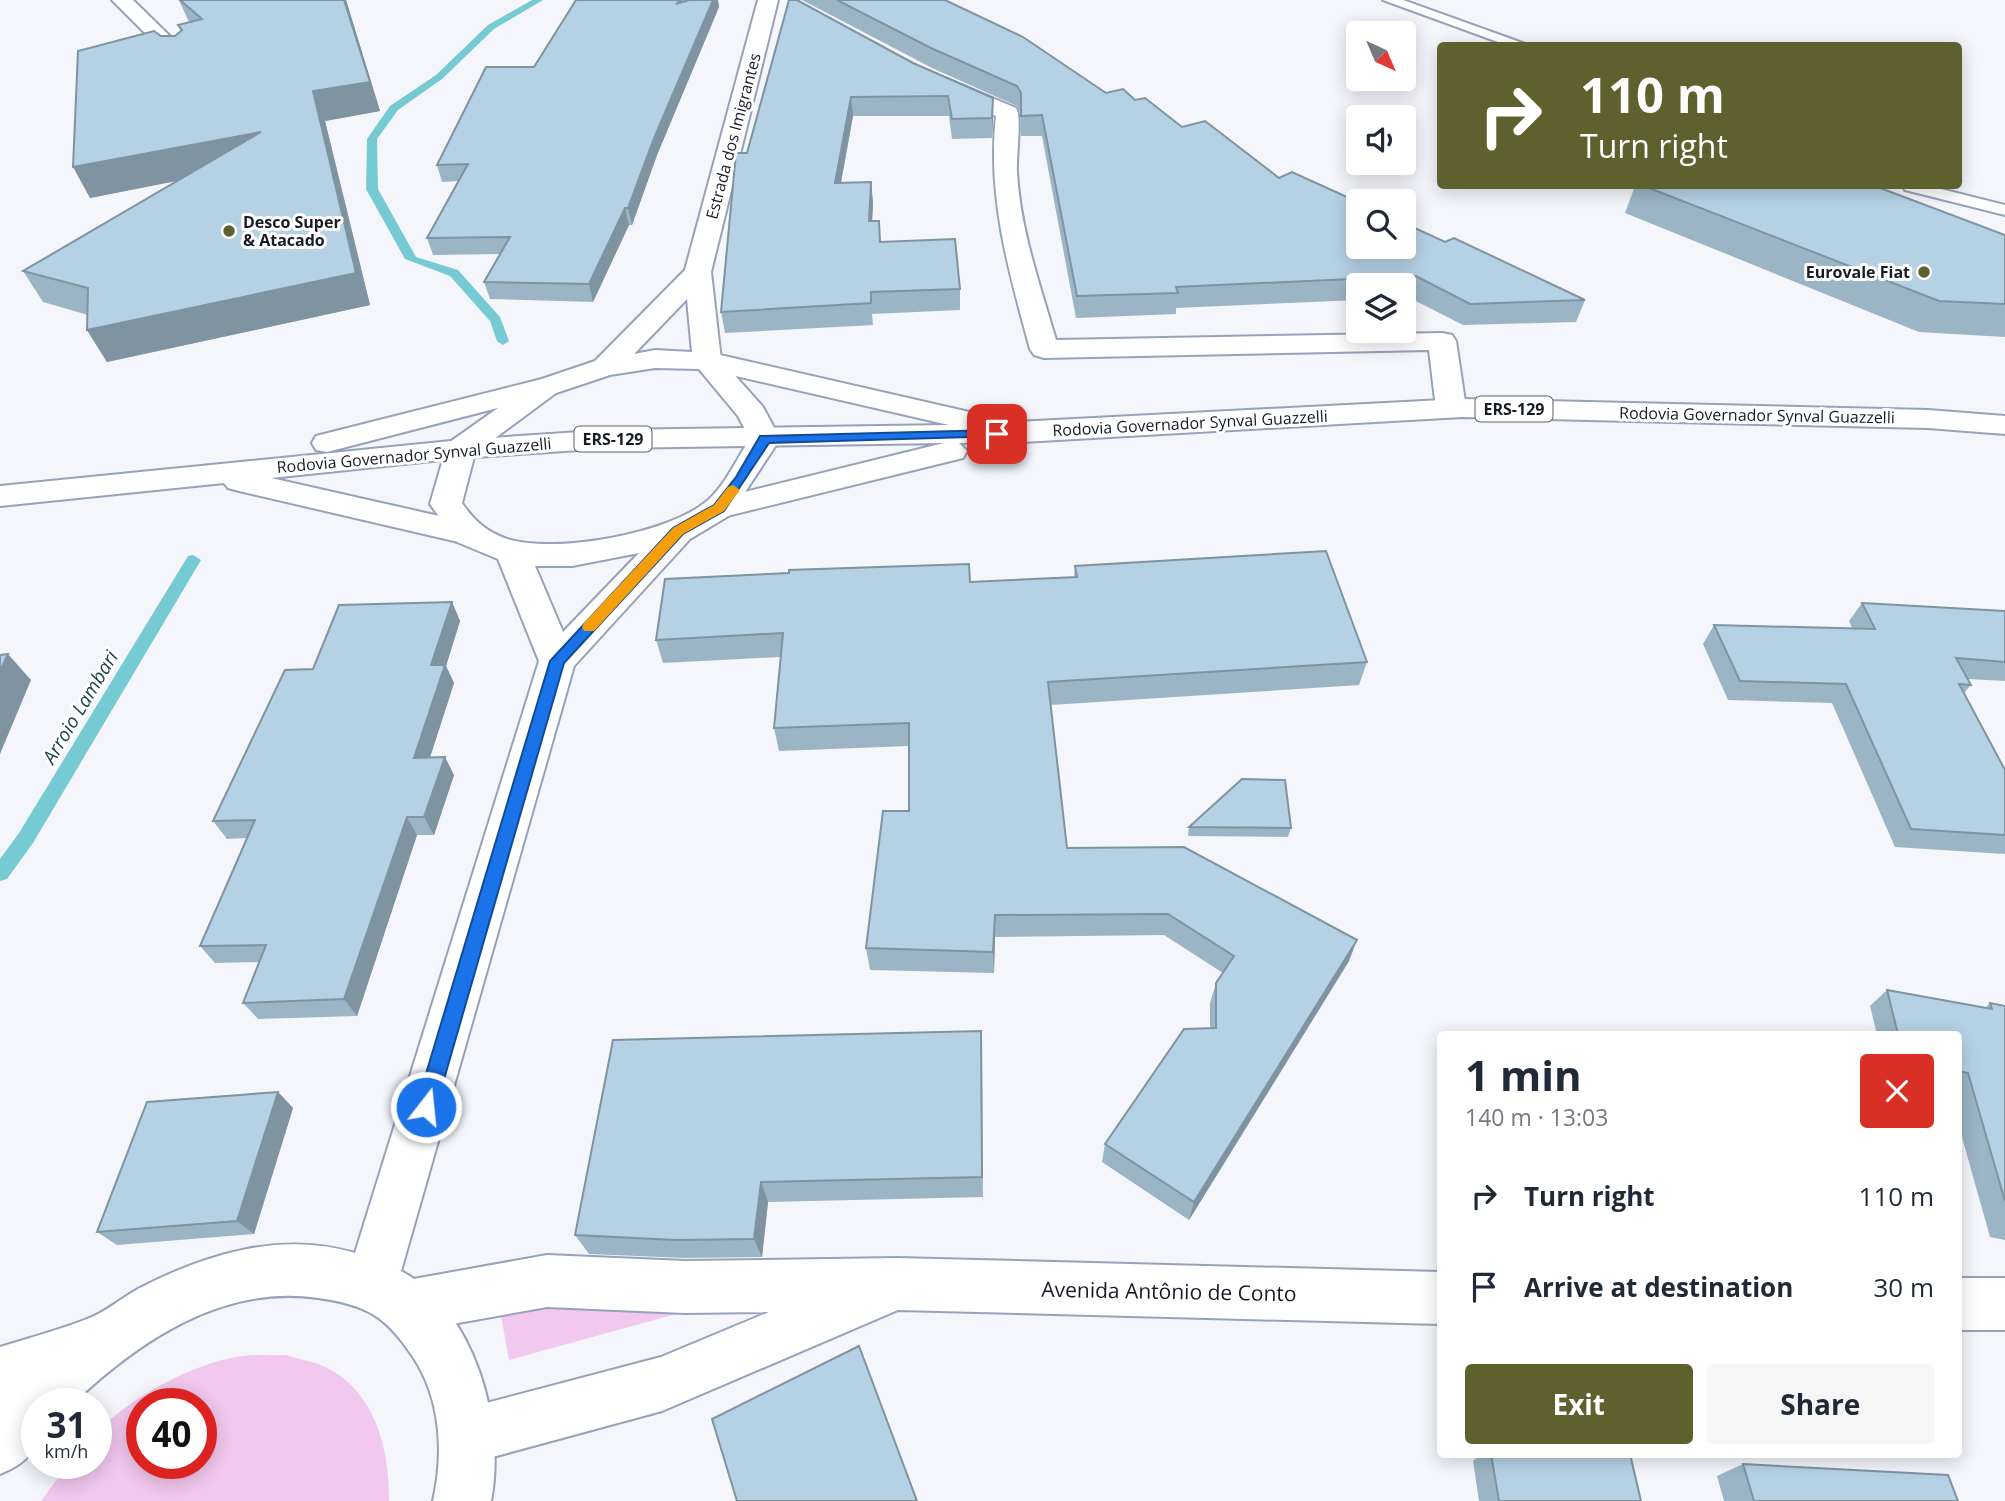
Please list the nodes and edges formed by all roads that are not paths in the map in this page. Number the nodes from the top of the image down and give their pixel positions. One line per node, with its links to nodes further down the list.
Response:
1 (122, 0): 5 (street)
2 (1390, 0): 4 (lane)
3 (782, 1): 9 (street, Estrada dos Imigrantes)
4 (1512, 42)
5 (181, 58)
6 (923, 75): 13 (street)
7 (1923, 189): 8 (lane)
8 (2005, 210)
9 (698, 272): 10 (street, Estrada dos Imigrantes); 11 (street, Estrada dos Imigrantes)
10 (707, 361): 11 (street); 15 (street); 16 (street)
11 (605, 367): 12 (street, Estrada dos Imigrantes)
12 (546, 387): 17 (street, Estrada dos Imigrantes); 18 (street)
13 (1451, 408): 14 (street, Rodovia Governador Synval Guazzelli / ERS-129); 15 (street, Rodovia Governador Synval Guazzelli / ERS-129)
14 (2005, 425)
15 (1023, 433): 16 (street, Rodovia Governador Synval Guazzelli / ERS-129); 20 (street)
16 (765, 439): 17 (street, Rodovia Governador Synval Guazzelli / ERS-129); 20 (street)
17 (461, 449): 18 (street, Rodovia Governador Synval Guazzelli / ERS-129); 22 (street)
18 (206, 473): 19 (street, Rodovia Governador Synval Guazzelli / ERS-129); 22 (street)
19 (0, 496)
20 (719, 508): 21 (street)
21 (678, 531): 23 (street); 24 (street)
22 (467, 533): 23 (street)
23 (512, 551): 24 (street)
24 (557, 661): 26 (street)
25 (897, 1284): 26 (street, Avenida Antônio de Conto); 27 (street, Avenida Antônio de Conto); 32 (street)
26 (390, 1294): 30 (street); 32 (street)
27 (1437, 1298)
28 (1962, 1304): 29 (street)
29 (2005, 1304)
30 (102, 1341): 31 (street); 33 (street)
31 (0, 1374)
32 (467, 1436): 34 (street)
33 (0, 1446)
34 (466, 1498)

